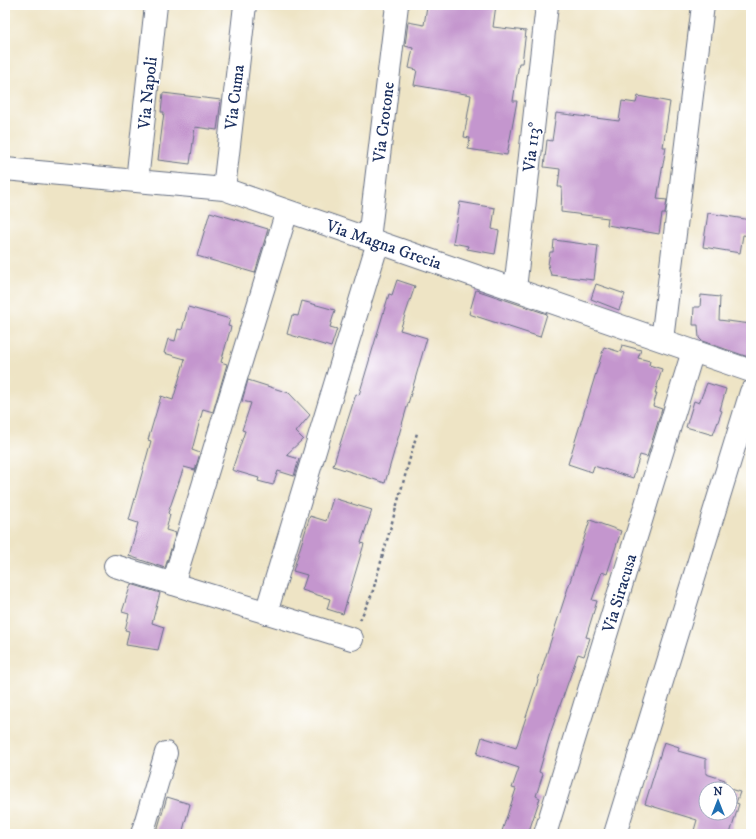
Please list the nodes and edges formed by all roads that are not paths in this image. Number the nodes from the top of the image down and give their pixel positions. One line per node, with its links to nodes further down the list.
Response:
1 (156, 5): 7 (street, Via Napoli)
2 (245, 5): 8 (street, Via Cuma)
3 (397, 5): 10 (street, Via Crotone)
4 (547, 5): 11 (street, Via 113°)
5 (704, 5): 12 (street)
6 (5, 169): 7 (street, Via Magna Grecia)
7 (137, 180): 8 (street, Via Magna Grecia)
8 (224, 189): 9 (street, Via Magna Grecia)
9 (287, 211): 10 (street, Via Magna Grecia); 17 (street)
10 (374, 241): 11 (street, Via Magna Grecia); 18 (street, Via Crotone)
11 (515, 289): 12 (street, Via Magna Grecia)
12 (662, 340): 13 (street, Via Magna Grecia)
13 (693, 351): 14 (street, Via Magna Grecia); 22 (street, Via Siracusa)
14 (751, 371)
15 (751, 392): 23 (street)
16 (115, 566): 17 (street)
17 (173, 584): 18 (street)
18 (266, 613): 19 (street)
19 (352, 639)
20 (166, 753): 21 (street)
21 (142, 834)
22 (545, 834)
23 (615, 834)

